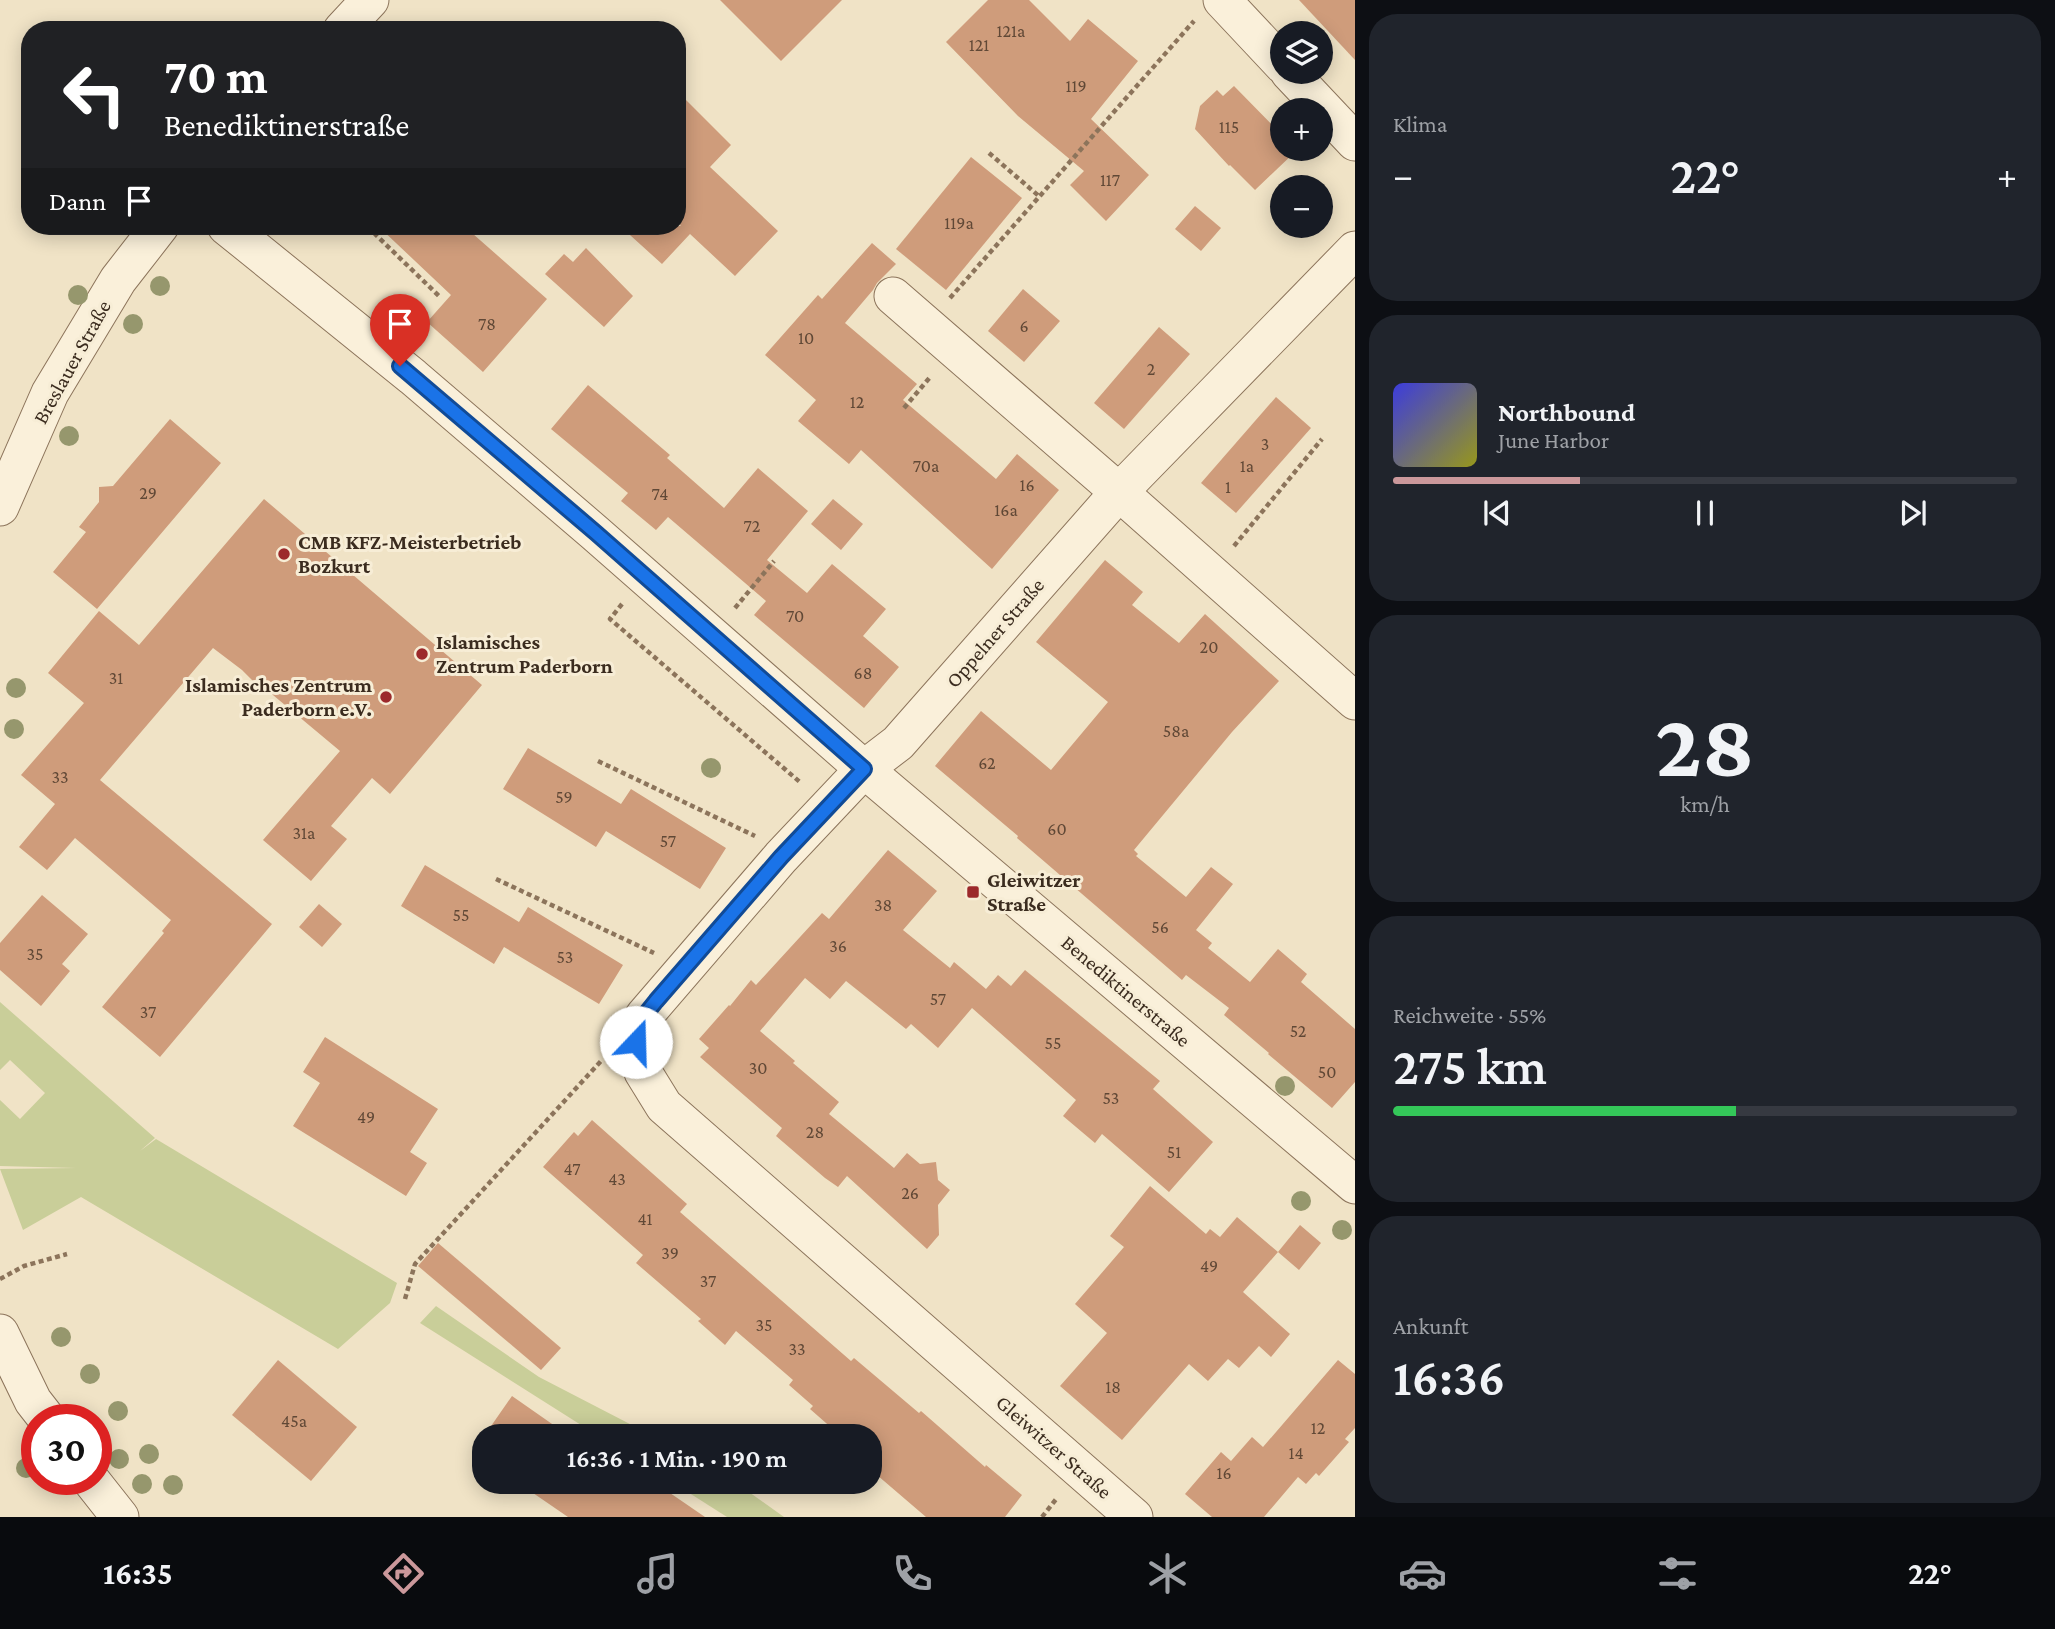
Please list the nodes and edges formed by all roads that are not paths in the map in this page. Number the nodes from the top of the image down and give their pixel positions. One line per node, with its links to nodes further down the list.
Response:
1 (370, 0): 3 (street)
2 (1209, 10): 4 (street)
3 (350, 21)
4 (1270, 55)
5 (1300, 84): 6 (street)
6 (1355, 142)
7 (153, 235): 12 (street, Breslauer Straße)
8 (237, 235): 14 (street, Benediktinerstraße)
9 (1355, 250): 11 (street, Oppelner Straße)
10 (893, 296): 11 (street)
11 (1119, 492): 13 (street); 14 (street, Oppelner Straße)
12 (0, 508)
13 (1355, 701)
14 (864, 769): 15 (street, Benediktinerstraße); 20 (street, Gleiwitzer Straße)
15 (1355, 1185)
16 (0, 1333): 17 (street)
17 (35, 1404)
18 (103, 1495): 19 (street)
19 (120, 1517)
20 (1134, 1517)

